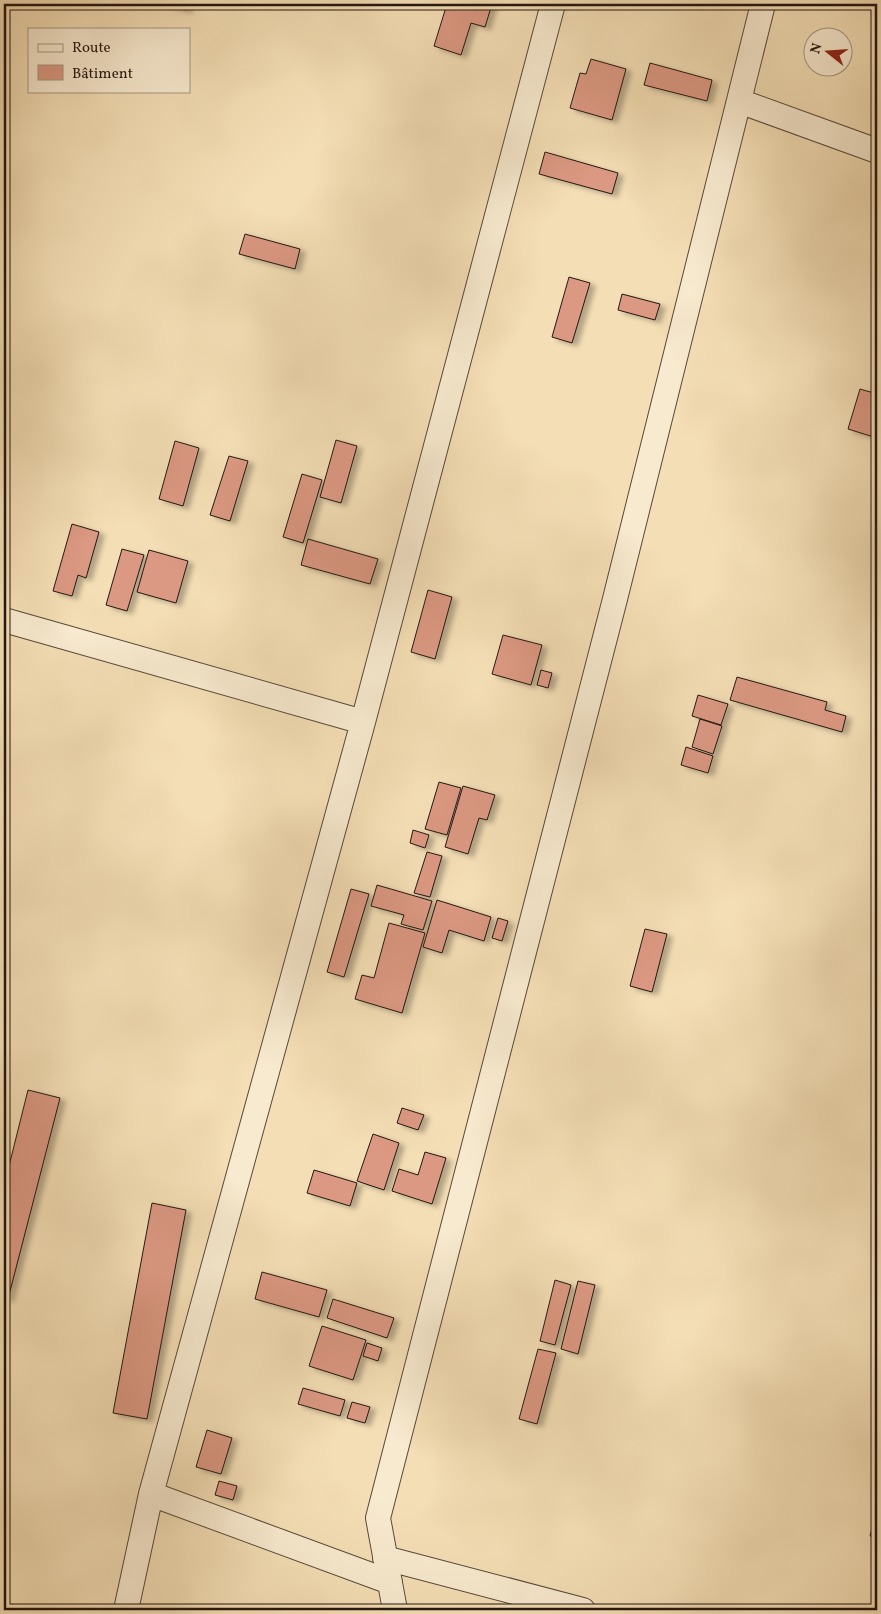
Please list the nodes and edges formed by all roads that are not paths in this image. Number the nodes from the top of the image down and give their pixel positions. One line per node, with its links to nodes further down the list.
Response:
1 (553, 4): 6 (street)
2 (763, 4): 3 (street)
3 (738, 101): 4 (street); 8 (street)
4 (877, 151)
5 (4, 620): 6 (street)
6 (364, 722): 7 (street)
7 (151, 1494): 9 (street); 10 (street)
8 (385, 1558): 9 (street); 12 (street)
9 (390, 1582): 11 (street)
10 (126, 1610)
11 (395, 1610)
12 (582, 1610)

